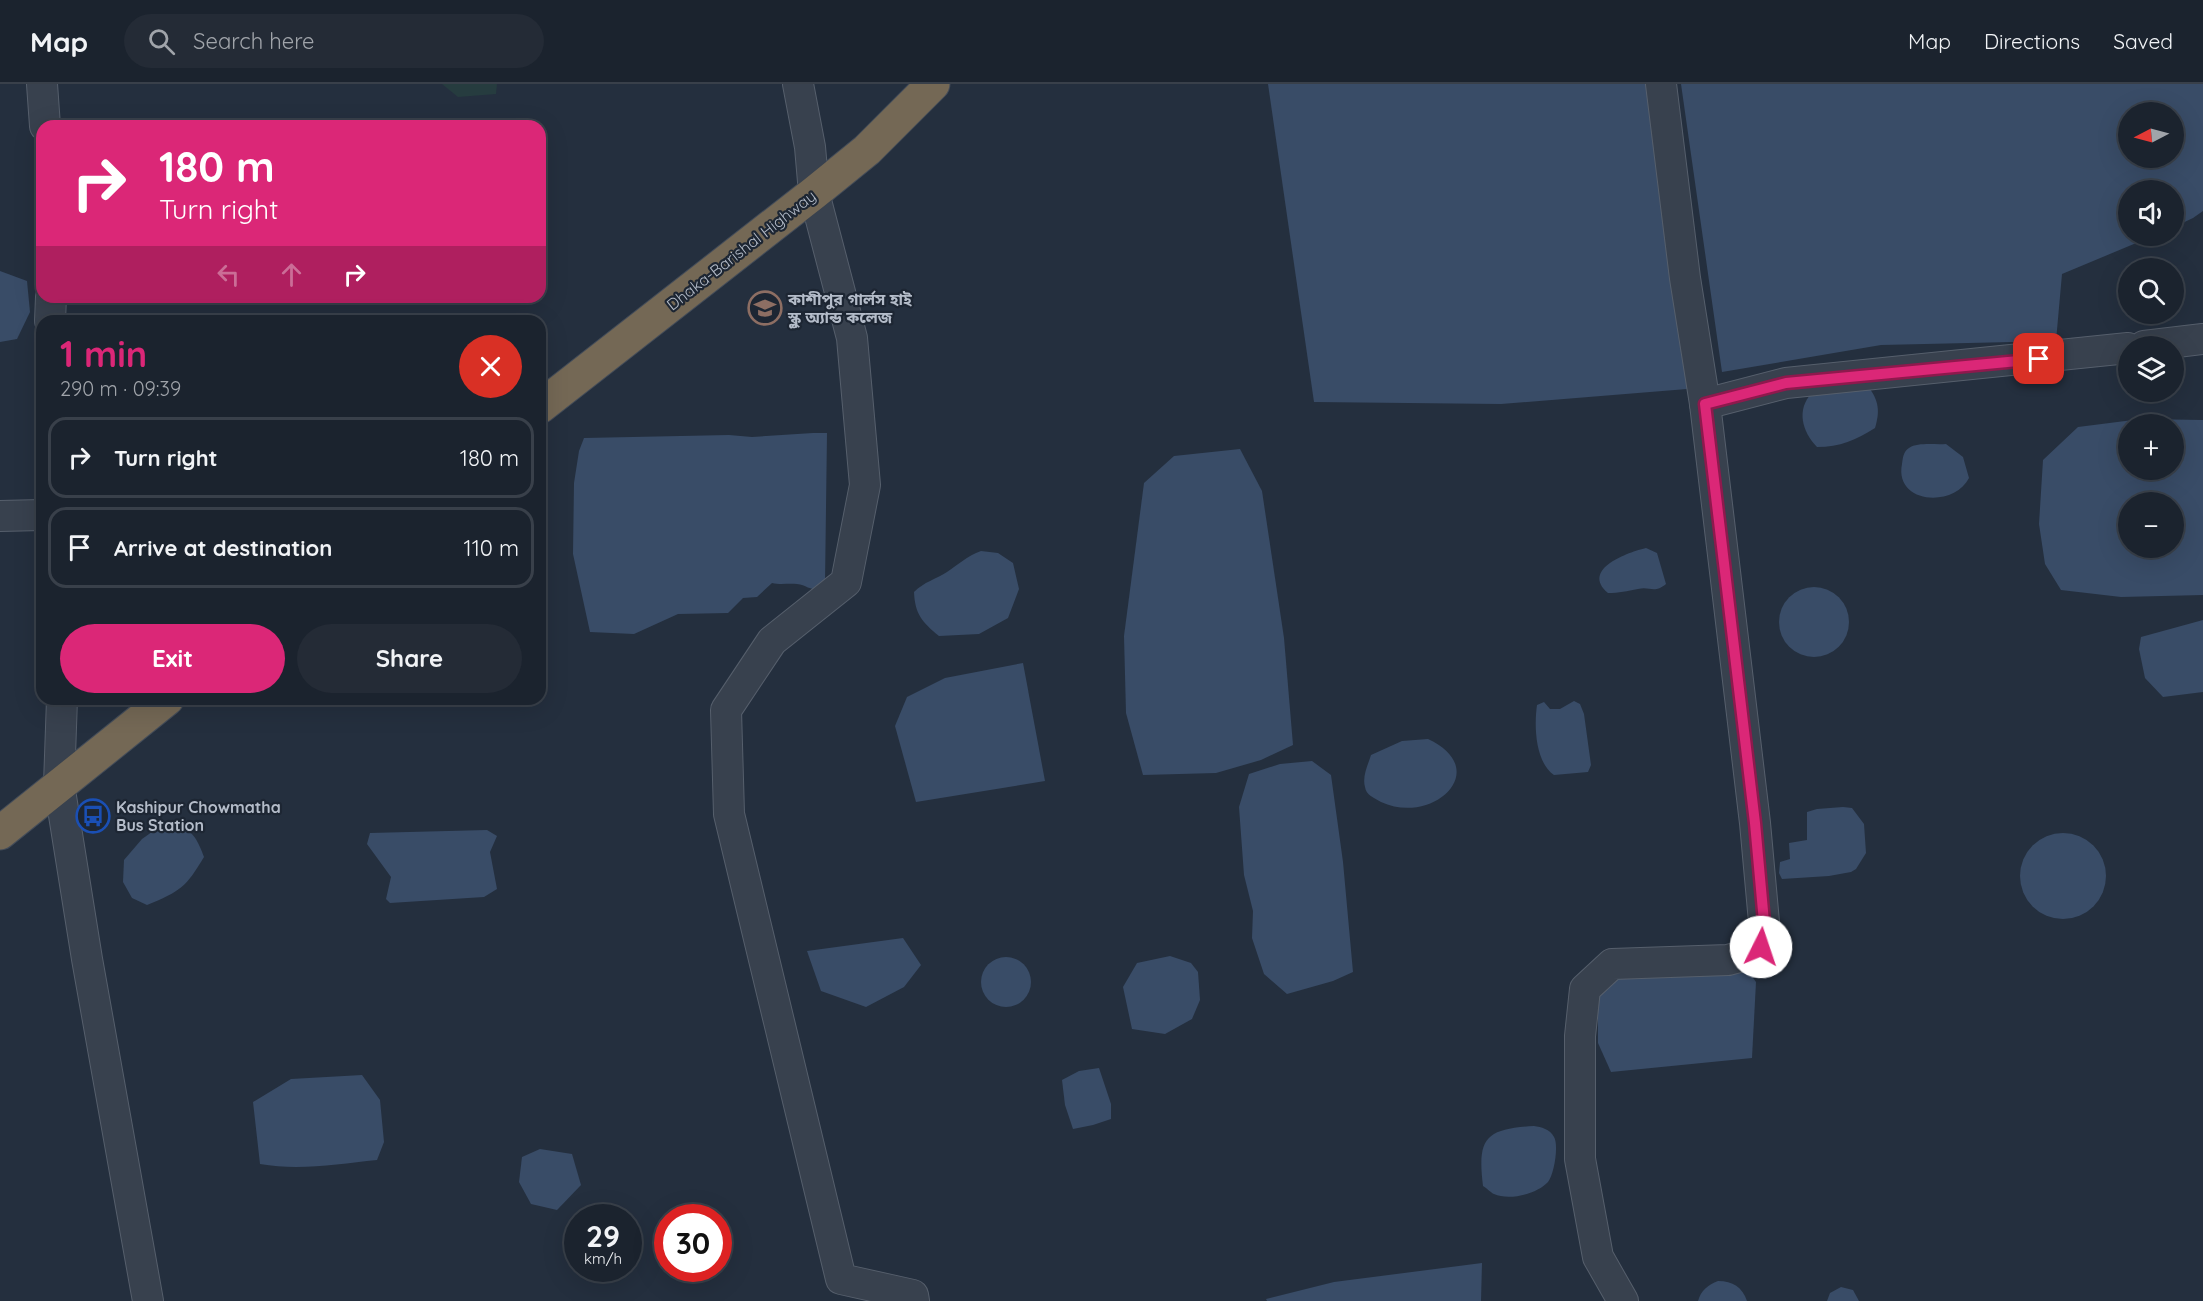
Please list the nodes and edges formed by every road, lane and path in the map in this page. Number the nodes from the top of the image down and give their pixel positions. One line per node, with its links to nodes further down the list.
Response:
1 (42, 84): 5 (street)
2 (798, 84): 6 (street)
3 (933, 84): 6 (highway, Dhaka-Barishal Highway)
4 (1661, 84): 11 (street)
5 (45, 120)
6 (814, 194): 10 (highway, Dhaka-Barishal Highway); 19 (street)
7 (2203, 339): 8 (street)
8 (2184, 341)
9 (2118, 349): 11 (street)
10 (546, 402)
11 (1705, 404): 20 (street)
12 (36, 515): 13 (street)
13 (0, 516)
14 (62, 705): 16 (street)
15 (159, 705): 16 (highway)
16 (59, 784): 17 (highway); 18 (street)
17 (0, 833)
18 (148, 1301)
19 (914, 1301)
20 (1623, 1301)

